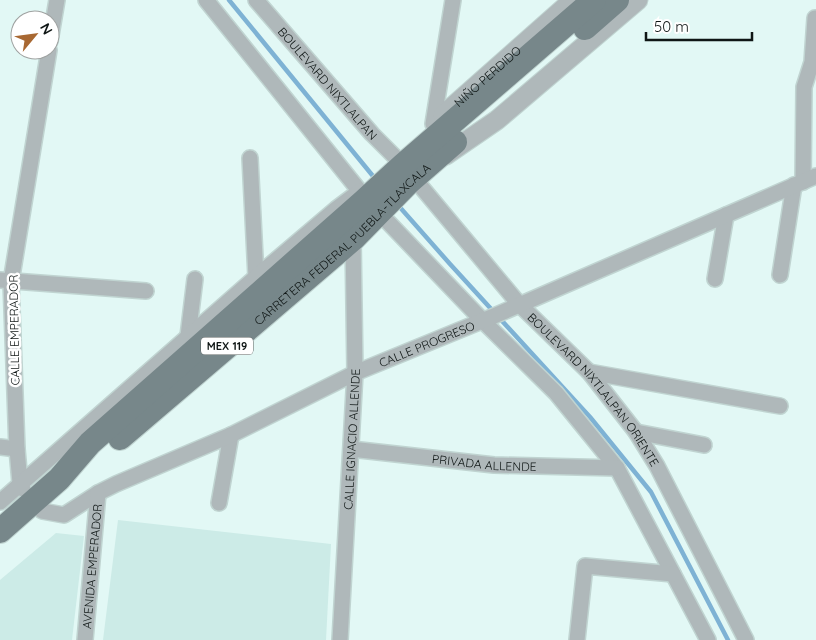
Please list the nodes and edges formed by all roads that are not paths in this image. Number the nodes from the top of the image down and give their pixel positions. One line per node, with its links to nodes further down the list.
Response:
1 (206, 0): 14 (street)
2 (256, 0): 12 (street, BOULEVARD NIXTLALPAN)
3 (453, 0): 10 (street)
4 (573, 0): 10 (street, NIÑO PERDIDO)
5 (594, 0): 12 (main road, CARRETERA FEDERAL PUEBLA-TLAXCALA / MEX 119)
6 (618, 0): 12 (main road, CARRETERA FEDERAL PUEBLA-TLAXCALA / MEX 119)
7 (638, 0): 12 (street)
8 (815, 18): 13 (street)
9 (46, 60): 21 (street, CALLE EMPERADOR)
10 (433, 124): 12 (street, NIÑO PERDIDO)
11 (250, 158): 18 (street)
12 (409, 171): 14 (main road, CARRETERA FEDERAL PUEBLA-TLAXCALA / MEX 119); 23 (street, BOULEVARD NIXTLALPAN ORIENTE)
13 (804, 181): 15 (street, CALLE PROGRESO); 17 (street)
14 (374, 200): 16 (main road, CARRETERA FEDERAL PUEBLA-TLAXCALA / MEX 119); 18 (street); 23 (street); 35 (main road, CARRETERA FEDERAL PUEBLA-TLAXCALA / MEX 119)
15 (726, 215): 20 (street); 23 (street, CALLE PROGRESO)
16 (353, 239): 26 (street, CALLE IGNACIO ALLENDE); 35 (main road, CARRETERA FEDERAL PUEBLA-TLAXCALA / MEX 119)
17 (780, 275)
18 (256, 278): 24 (street)
19 (195, 279): 24 (street)
20 (716, 279)
21 (6, 281): 22 (street); 32 (street, CALLE EMPERADOR)
22 (146, 291)
23 (500, 312): 25 (street, BOULEVARD NIXTLALPAN ORIENTE); 26 (street, CALLE PROGRESO); 34 (street)
24 (188, 336): 36 (street)
25 (589, 372): 27 (street); 28 (street, BOULEVARD NIXTLALPAN ORIENTE)
26 (355, 374): 29 (street, CALLE PROGRESO); 33 (street, CALLE IGNACIO ALLENDE)
27 (780, 406)
28 (636, 432): 30 (street); 47 (street, BOULEVARD NIXTLALPAN ORIENTE)
29 (231, 435): 37 (street, CALLE PROGRESO); 39 (street)
30 (704, 444)
31 (0, 447): 32 (street)
32 (16, 449): 36 (street, CALLE EMPERADOR)
33 (351, 449): 34 (street, PRIVADA ALLENDE); 44 (street, CALLE IGNACIO ALLENDE)
34 (617, 468): 42 (street)
35 (59, 479): 41 (main road, CARRETERA FEDERAL PUEBLA-TLAXCALA / MEX 119)
36 (22, 488): 38 (street)
37 (98, 493): 40 (street, CALLE PROGRESO); 43 (street, AVENIDA EMPERADOR)
38 (0, 502)
39 (220, 503)
40 (42, 511)
41 (0, 531)
42 (673, 574): 45 (street); 46 (street)
43 (85, 640)
44 (340, 640)
45 (577, 640)
46 (708, 640)
47 (746, 640)

